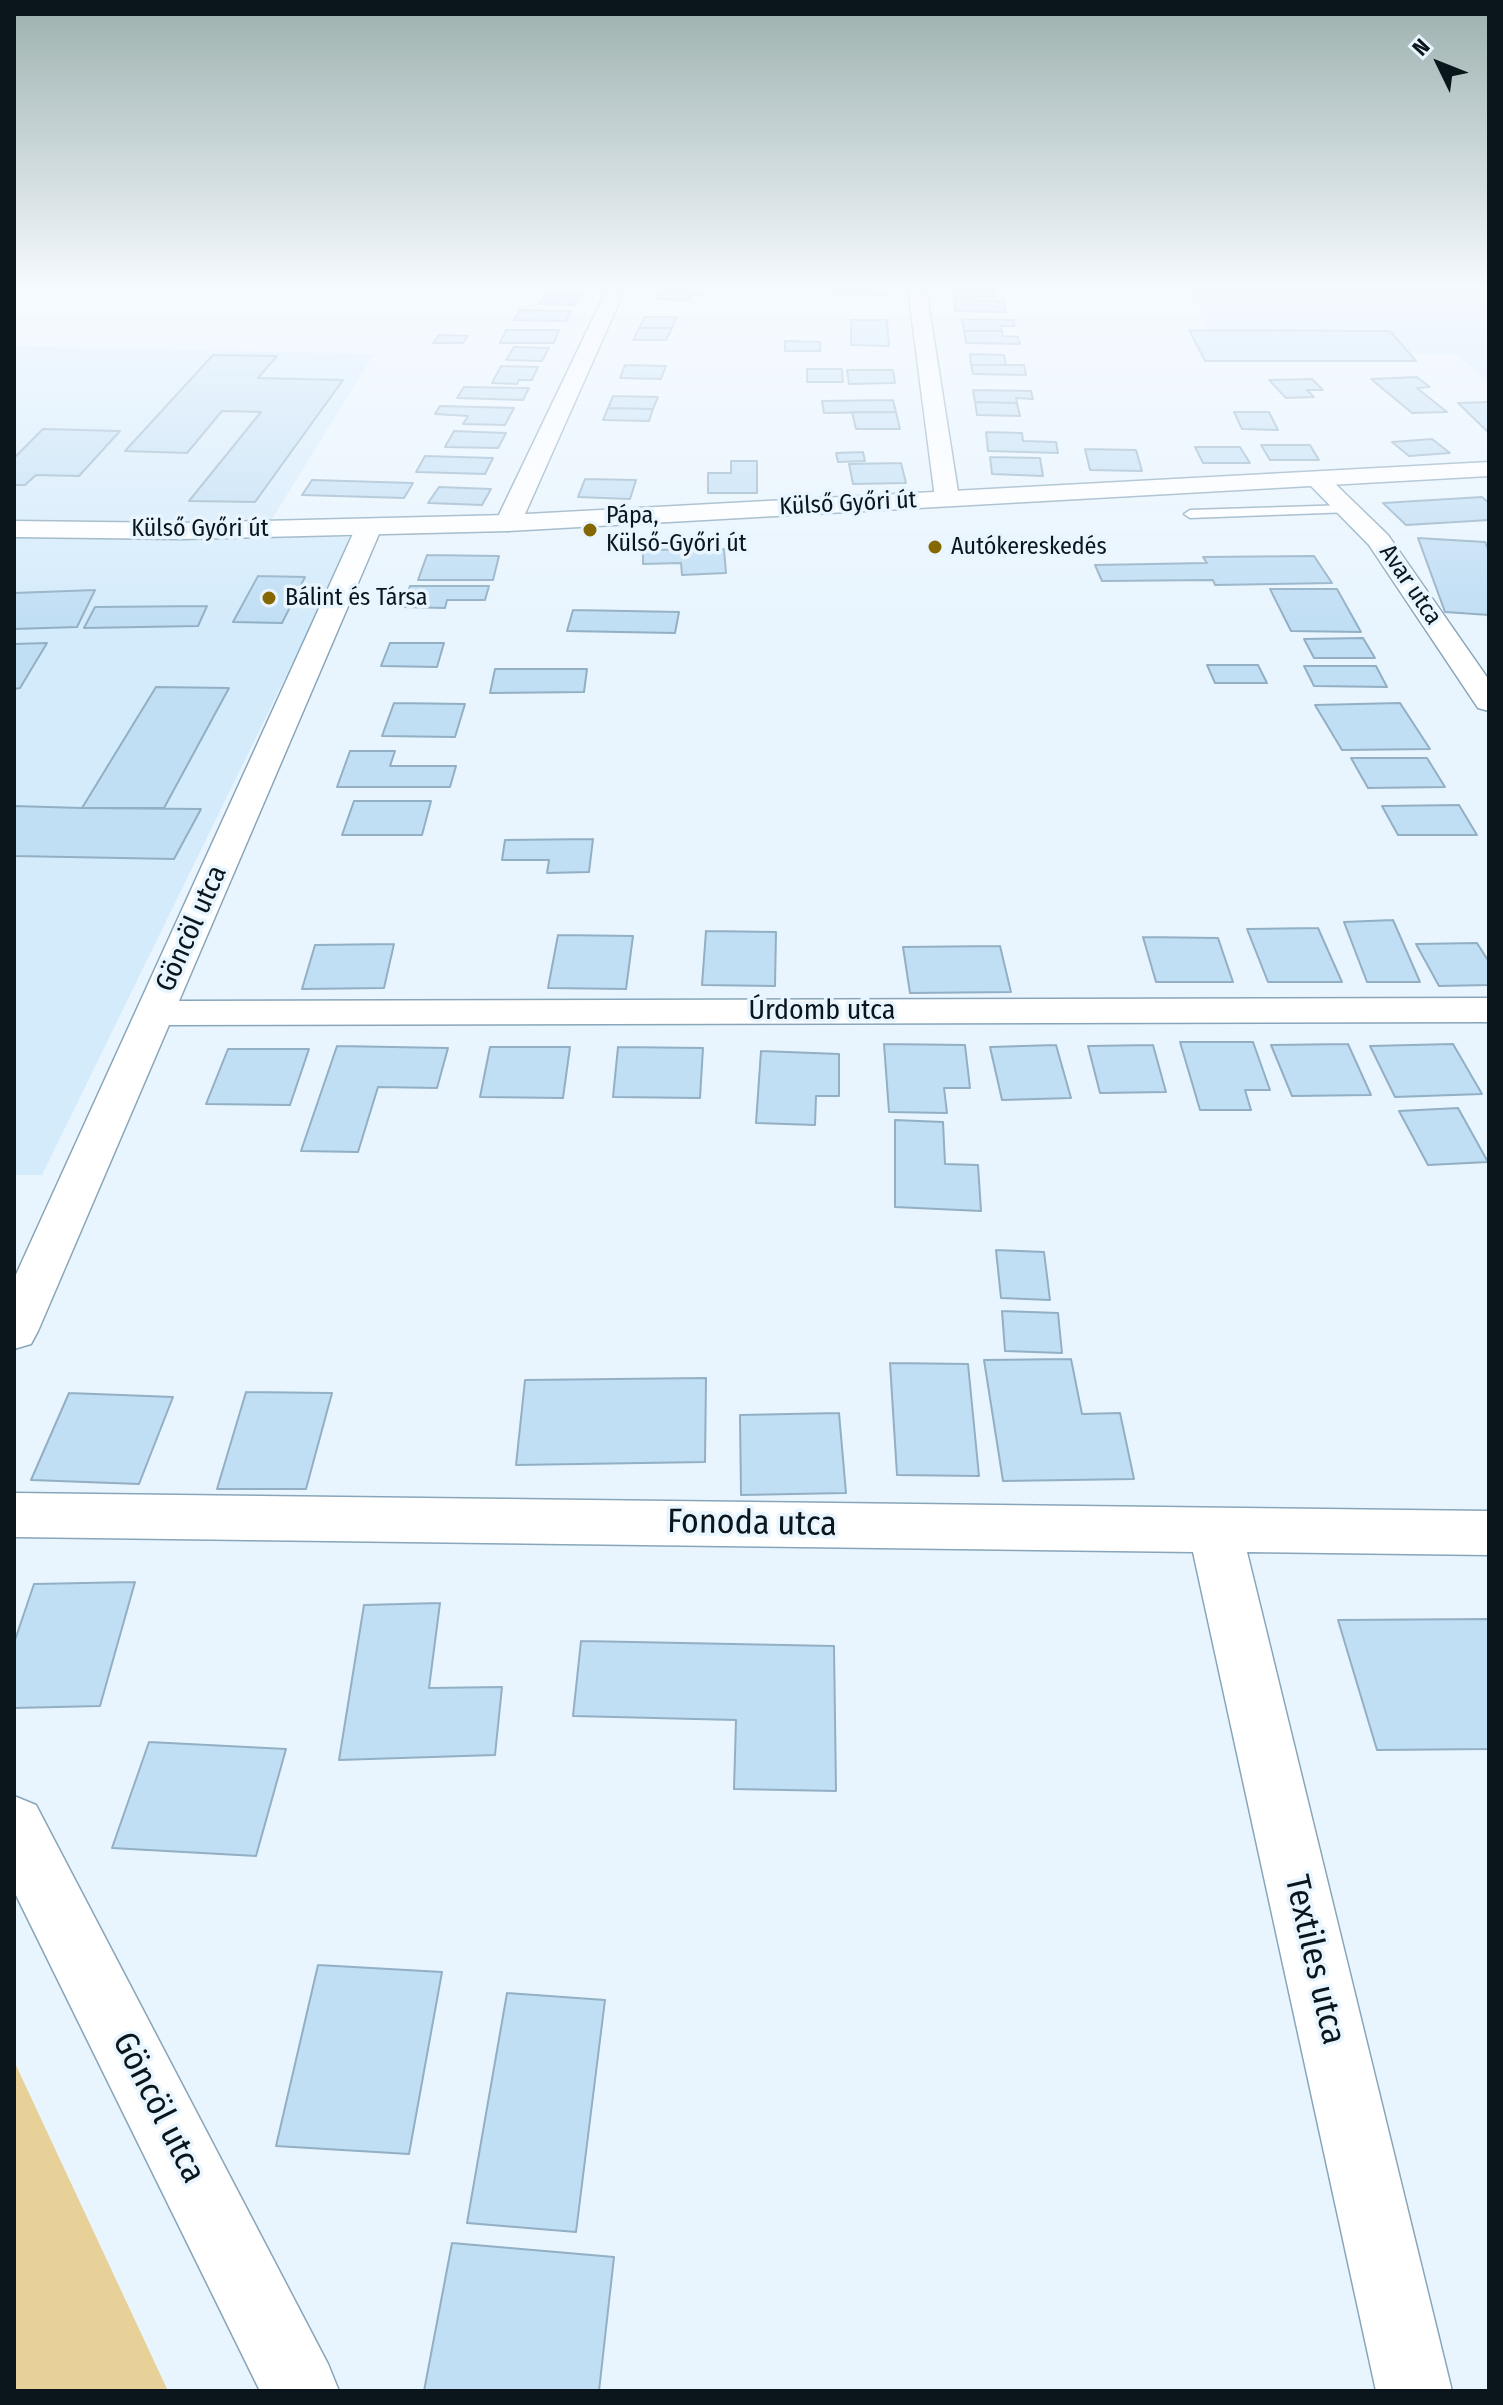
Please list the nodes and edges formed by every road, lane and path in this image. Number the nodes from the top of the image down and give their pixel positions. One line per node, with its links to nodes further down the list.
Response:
1 (564, 401): 8 (street)
2 (933, 401): 5 (street)
3 (1489, 469): 4 (street, Külső Győri út)
4 (1317, 479): 5 (street, Külső Győri út); 6 (street, Avar utca)
5 (947, 498): 8 (street, Külső Győri út)
6 (1348, 509): 7 (lane); 11 (street, Avar utca)
7 (1190, 514)
8 (508, 523): 9 (street, Külső Győri út)
9 (369, 527): 10 (street, Külső Győri út); 13 (street, Göncöl utca)
10 (14, 529)
11 (1489, 702)
12 (1489, 1010): 13 (street, Úrdomb utca)
13 (155, 1013): 14 (street, Göncöl utca)
14 (14, 1331)
15 (14, 1515): 16 (street, Fonoda utca)
16 (1215, 1530): 17 (street, Fonoda utca); 20 (street, Textiles utca)
17 (1489, 1533)
18 (14, 1826): 19 (street, Göncöl utca)
19 (301, 2391)
20 (1414, 2391)

